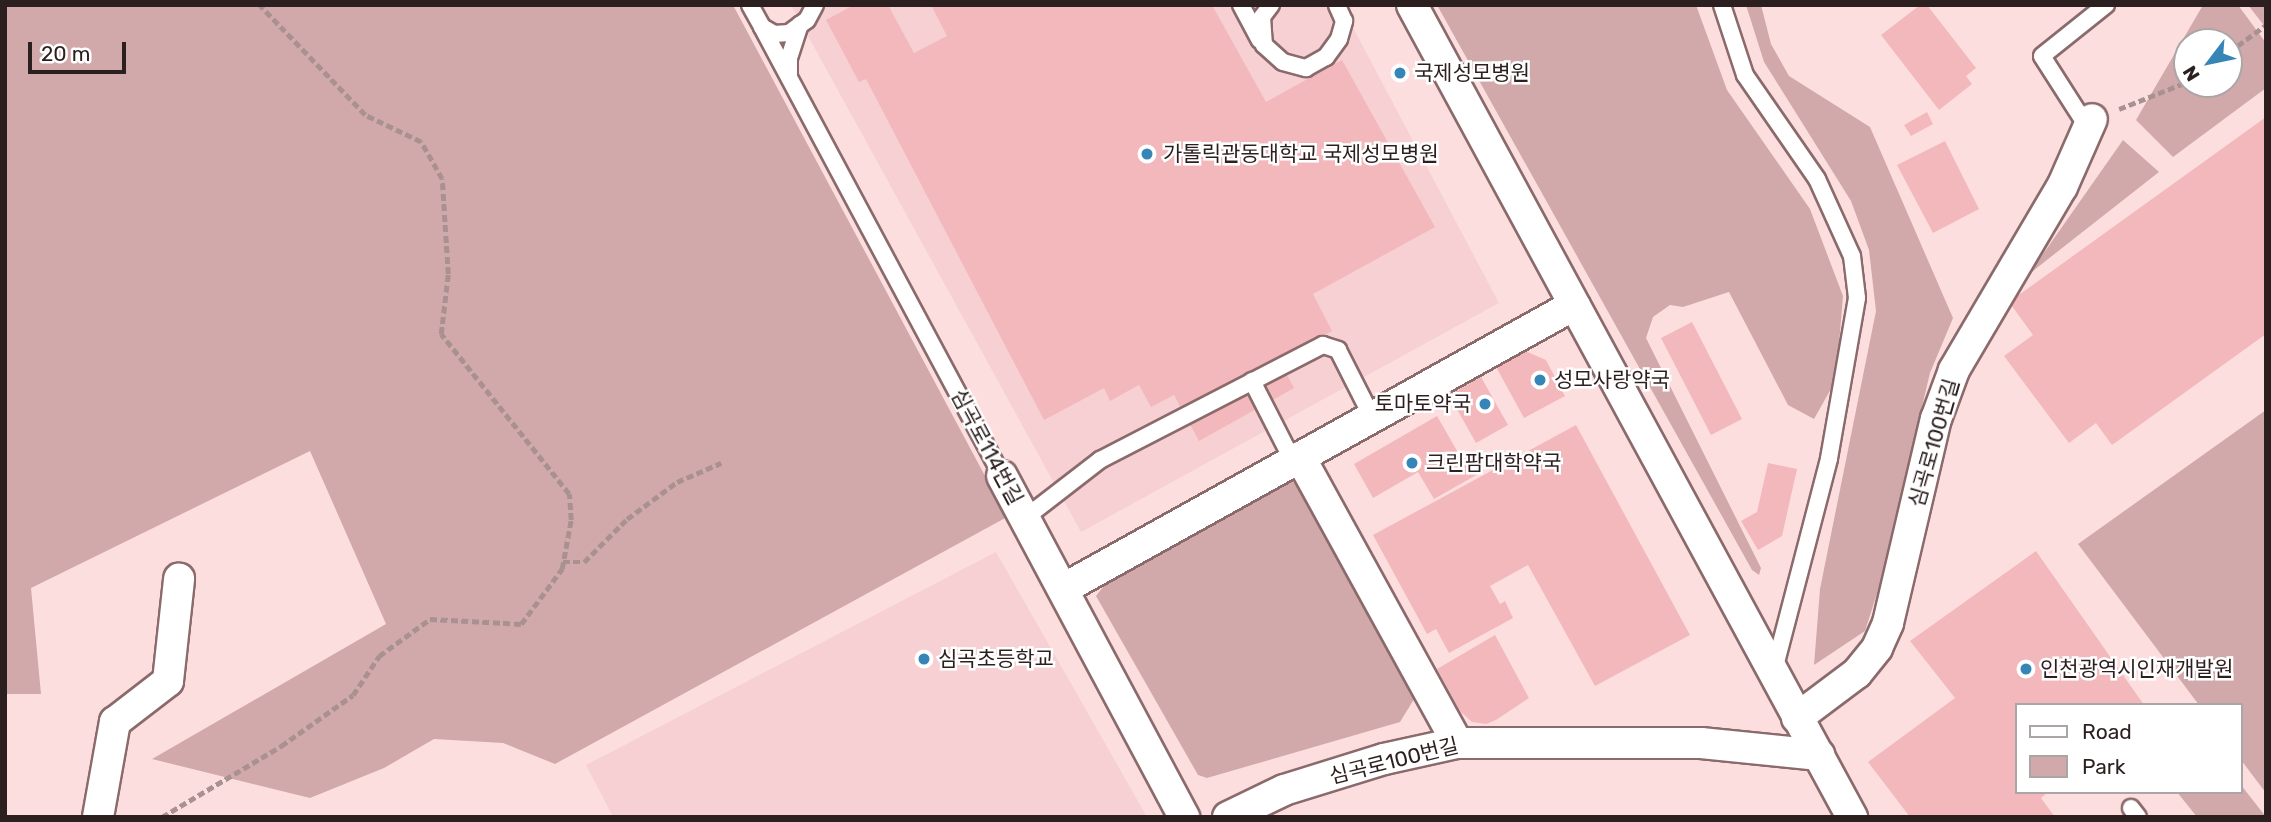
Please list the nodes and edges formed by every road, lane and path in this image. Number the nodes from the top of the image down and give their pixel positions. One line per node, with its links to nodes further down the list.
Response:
1 (259, 5): 25 (path)
2 (750, 5): 12 (lane, 심곡로114번길)
3 (815, 5): 10 (lane)
4 (1241, 5): 14 (lane)
5 (1270, 5): 14 (lane)
6 (1337, 5): 14 (lane)
7 (1412, 5): 18 (street)
8 (1722, 5): 28 (lane)
9 (2106, 5): 17 (lane)
10 (800, 25): 12 (lane); 15 (lane)
11 (2266, 25): 13 (path)
12 (762, 27): 15 (lane, 심곡로114번길)
13 (2243, 42)
14 (1264, 45)
15 (789, 76): 23 (lane, 심곡로114번길)
16 (2173, 88): 17 (path)
17 (2090, 124): 29 (street, 심곡로100번길)
18 (1574, 305): 20 (street); 28 (street)
19 (1252, 382): 20 (lane); 21 (lane); 24 (lane)
20 (1373, 417): 21 (street)
21 (1296, 459): 27 (street); 30 (street)
22 (721, 463): 25 (path)
23 (1002, 476): 24 (street, 심곡로114번길)
24 (1025, 518): 27 (street, 심곡로114번길)
25 (564, 562): 33 (path)
26 (179, 579): 32 (street)
27 (1063, 589): 34 (street, 심곡로114번길)
28 (1773, 673): 29 (street)
29 (1797, 718): 31 (street)
30 (1457, 743): 31 (street, 심곡로100번길); 35 (street, 심곡로100번길)
31 (1819, 755): 36 (street)
32 (98, 817)
33 (162, 817)
34 (1184, 817)
35 (1228, 817)
36 (1852, 817)

